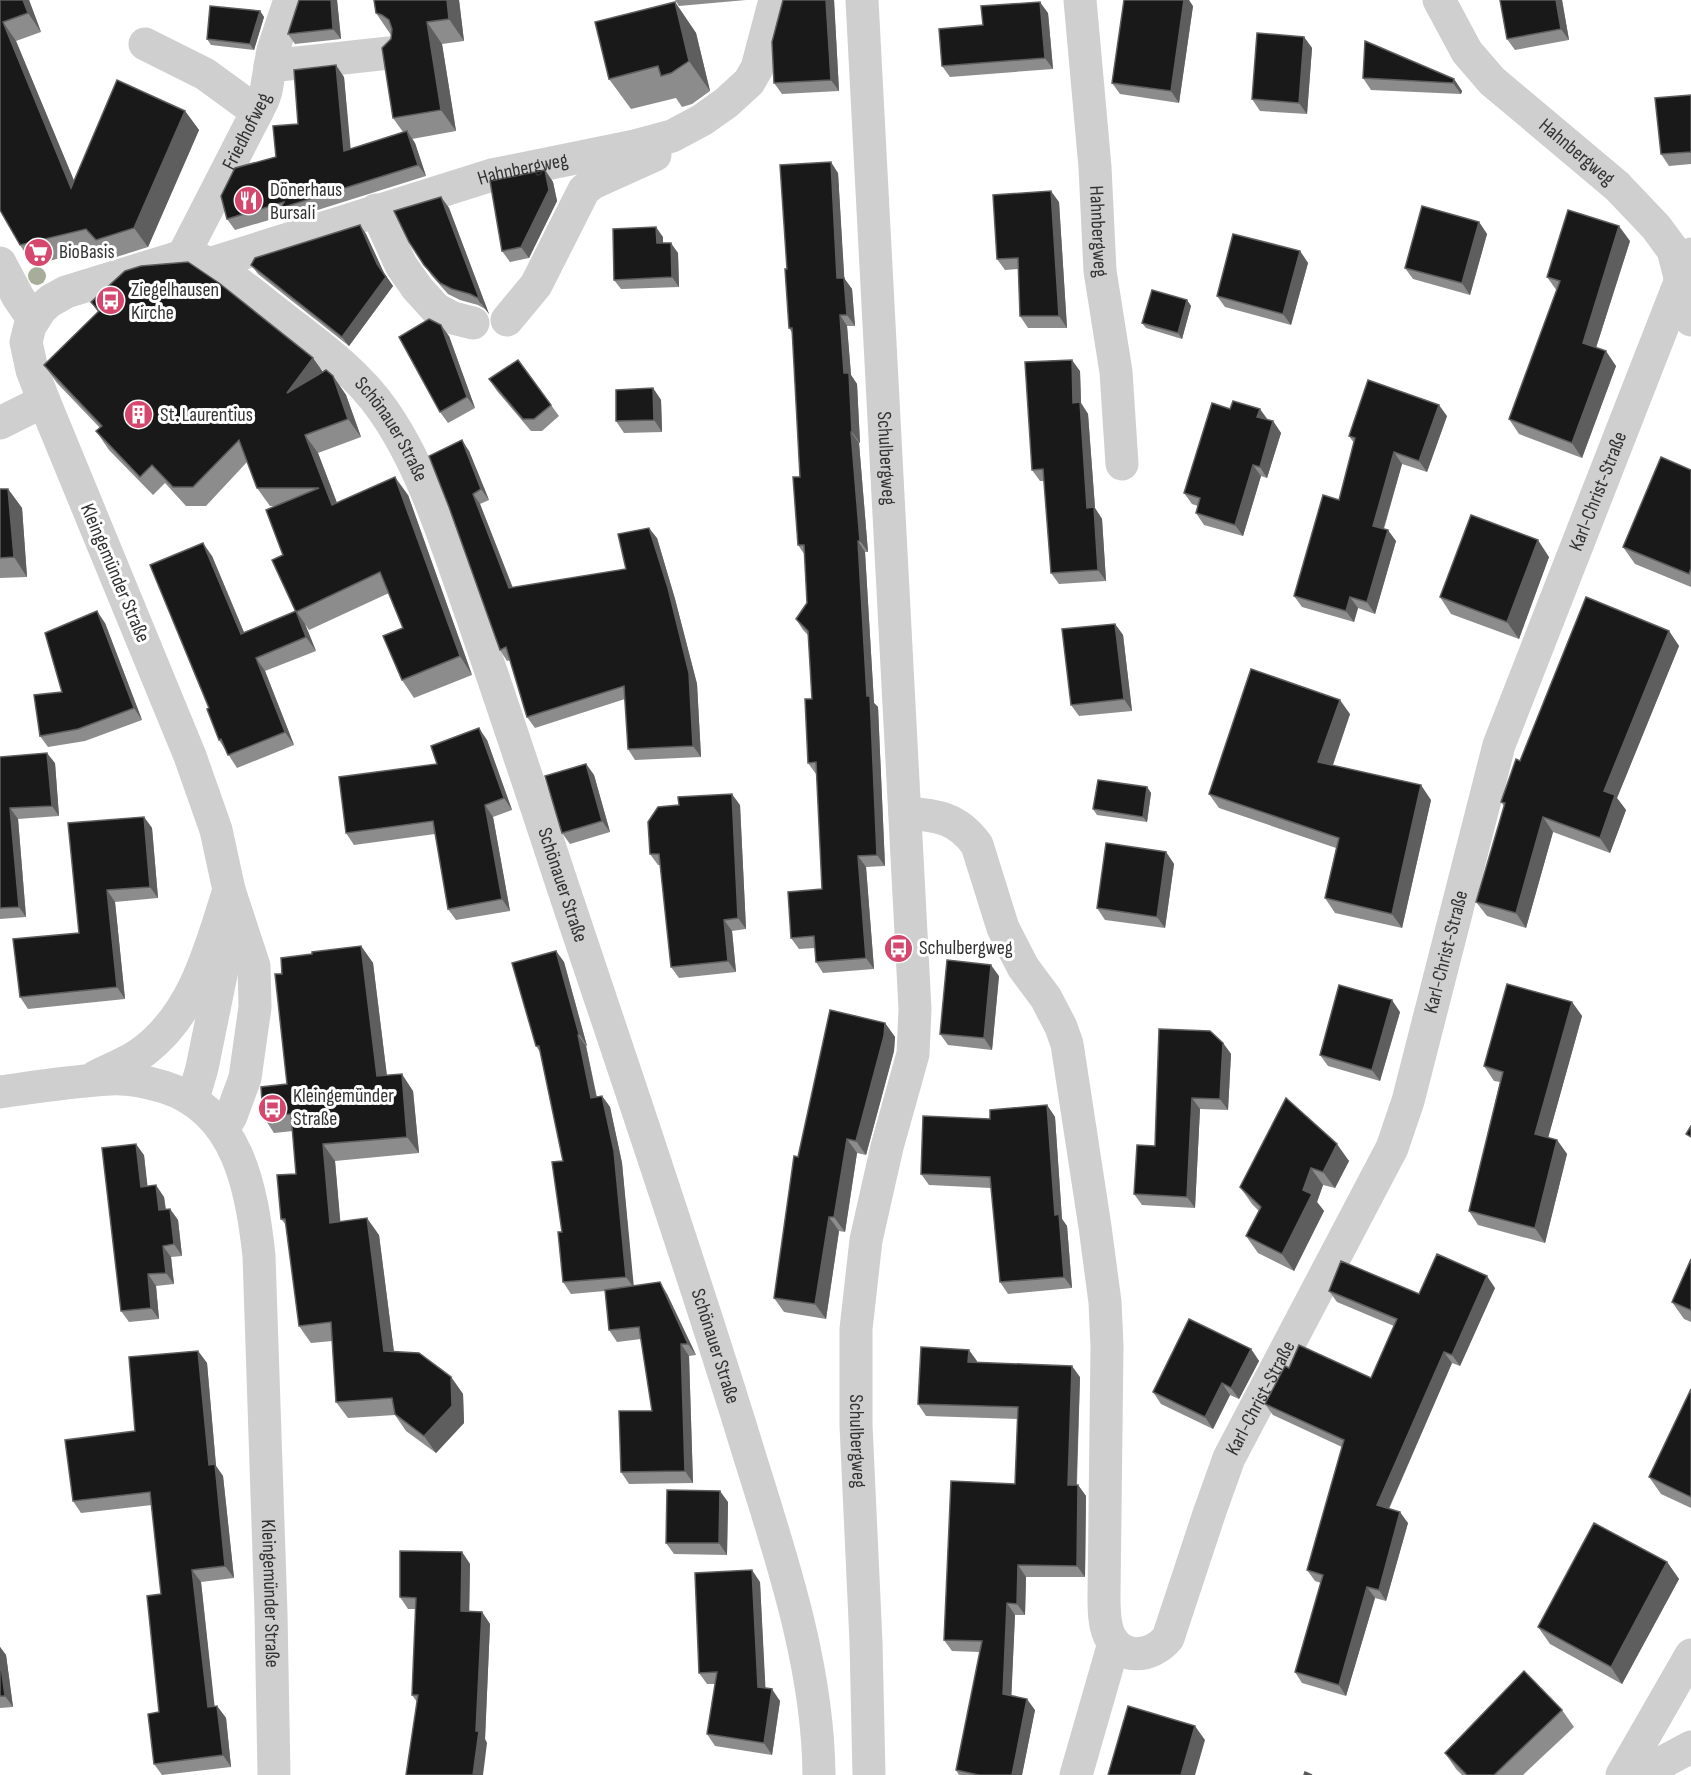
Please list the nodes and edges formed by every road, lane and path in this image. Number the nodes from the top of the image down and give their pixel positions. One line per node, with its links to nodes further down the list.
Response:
1 (290, 0): 8 (street, Friedhofweg)
2 (775, 0): 10 (street, Hahnbergweg)
3 (862, 0): 22 (street, Schulbergweg)
4 (1080, 0): 21 (street, Hahnbergweg)
5 (1439, 0): 14 (street, Hahnbergweg)
6 (145, 44): 9 (street)
7 (389, 53): 8 (street)
8 (270, 66): 9 (street, Friedhofweg)
9 (257, 112): 12 (street, Friedhofweg)
10 (672, 136): 11 (street, Hahnbergweg); 16 (street, Hahnbergweg)
11 (376, 210): 12 (street, Hahnbergweg); 18 (street)
12 (196, 260): 15 (street); 32 (street, Schönauer Straße)
13 (0, 263): 15 (street)
14 (1686, 266): 17 (street, Hahnbergweg); 28 (street, Karl-Christ-Straße)
15 (33, 319): 19 (street, Kleingemünder Straße)
16 (507, 320)
17 (1691, 320)
18 (473, 323)
19 (44, 401): 20 (street); 23 (street, Kleingemünder Straße)
20 (0, 423)
21 (1122, 464)
22 (905, 813): 28 (street); 33 (street, Schulbergweg)
23 (229, 890): 24 (street); 26 (street, Kleingemünder Straße); 27 (street, Kleingemünder Straße)
24 (85, 1082): 25 (street); 26 (street)
25 (1, 1092)
26 (193, 1099): 27 (street, Kleingemünder Straße)
27 (223, 1129): 31 (street, Kleingemünder Straße)
28 (1114, 1643): 34 (street)
29 (1691, 1655): 35 (street)
30 (1691, 1747): 36 (street)
31 (274, 1775)
32 (819, 1775)
33 (869, 1775)
34 (1076, 1775)
35 (1622, 1775)
36 (1644, 1775)

